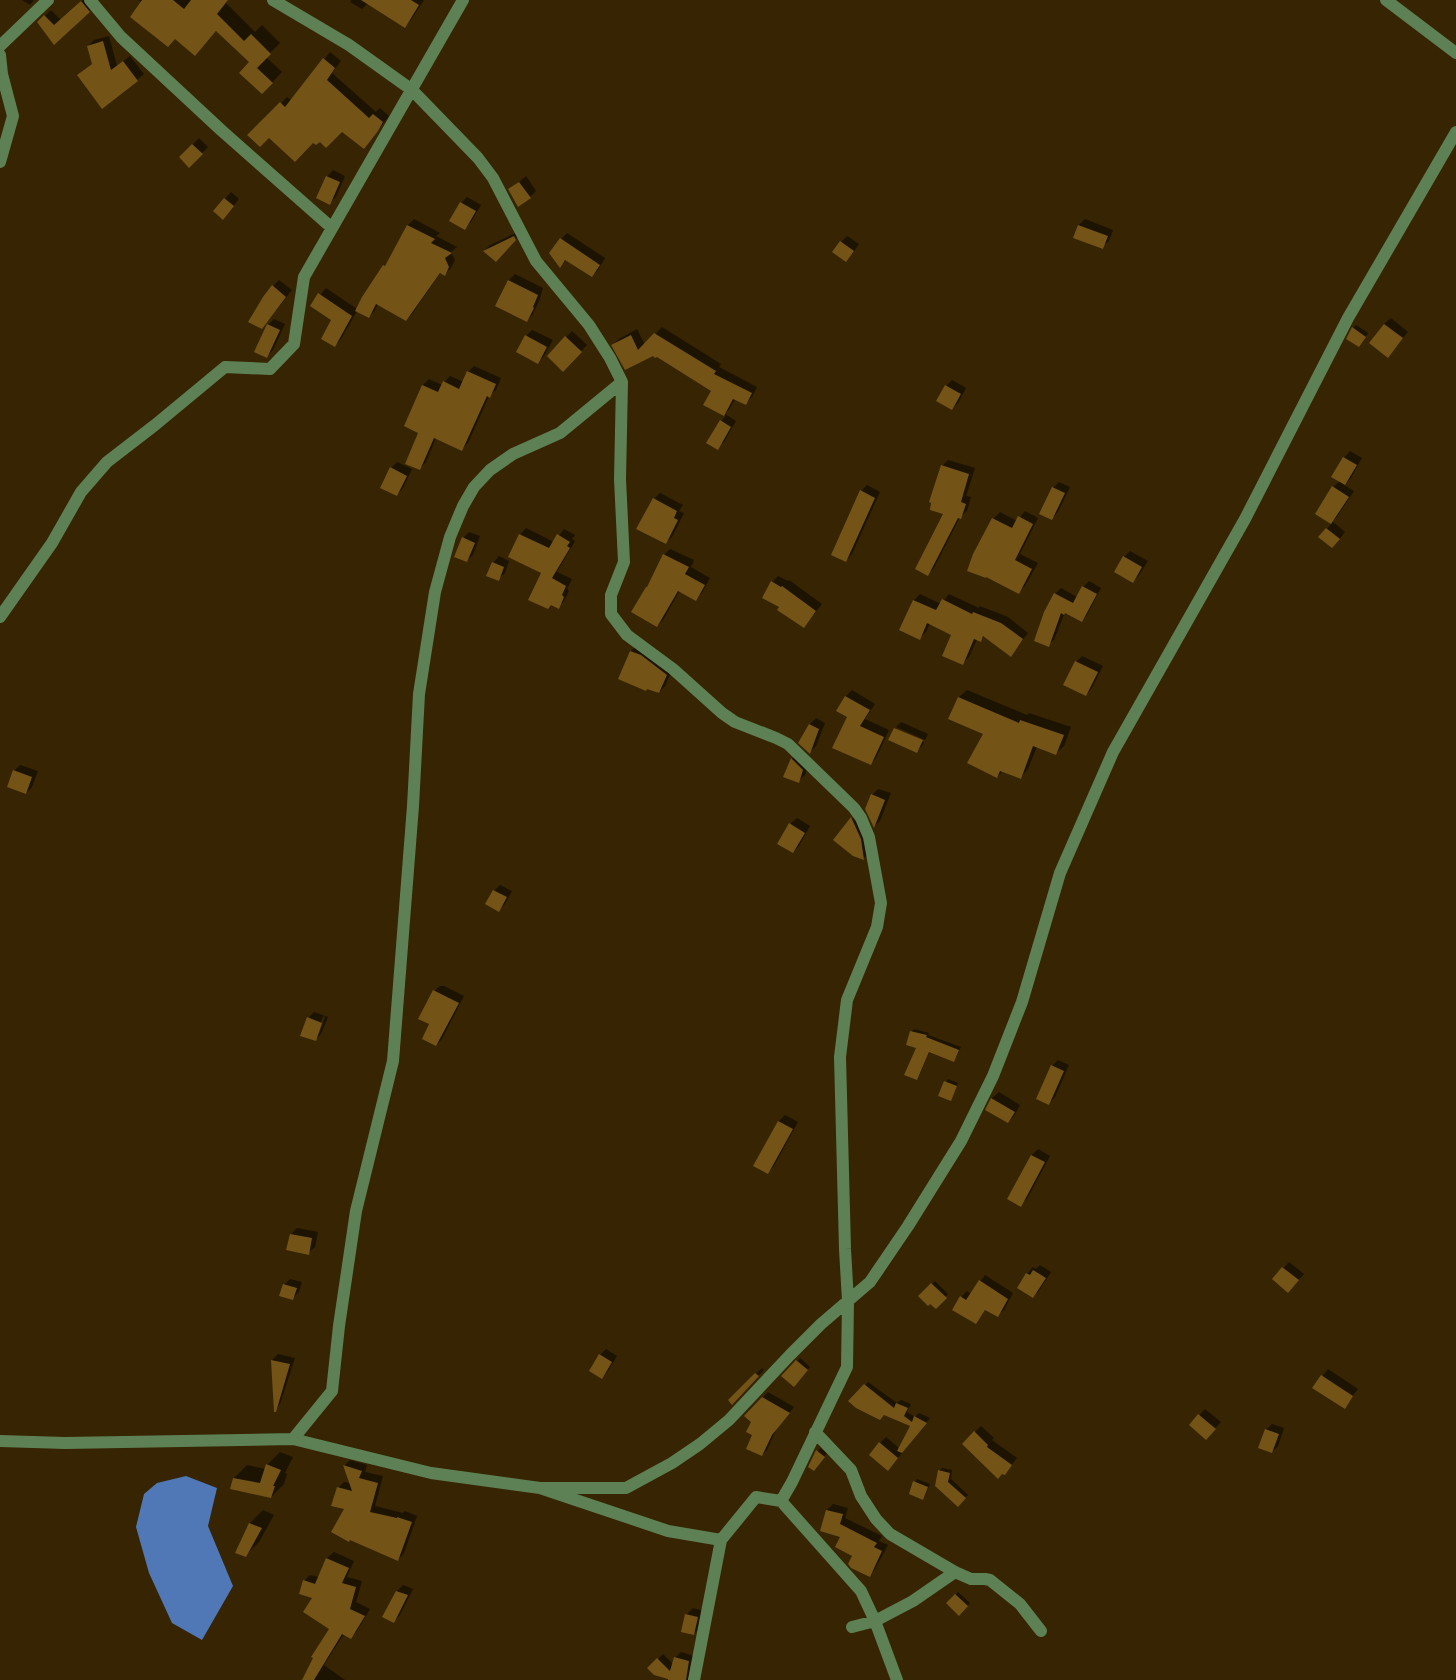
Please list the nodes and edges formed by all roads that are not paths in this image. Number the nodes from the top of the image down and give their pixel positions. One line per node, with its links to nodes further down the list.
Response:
1 (48, 0): 6 (street)
2 (90, 0): 12 (street)
3 (273, 0): 9 (street)
4 (464, 0): 9 (street)
5 (1386, 0): 7 (street)
6 (0, 46)
7 (1456, 53)
8 (0, 55): 11 (street)
9 (412, 90): 12 (street); 13 (street)
10 (1456, 132): 15 (street)
11 (0, 162)
12 (332, 228): 14 (street)
13 (622, 382): 15 (street); 17 (street)
14 (0, 617)
15 (848, 1301): 16 (street); 19 (street)
16 (815, 1432): 20 (street); 22 (street)
17 (292, 1439): 18 (street); 19 (street)
18 (0, 1441)
19 (540, 1488): 21 (street)
20 (781, 1501): 21 (street); 23 (street)
21 (721, 1540): 26 (street)
22 (955, 1572): 23 (street); 25 (street)
23 (875, 1621): 24 (street); 27 (street)
24 (852, 1627)
25 (1040, 1631)
26 (694, 1680)
27 (897, 1680)

